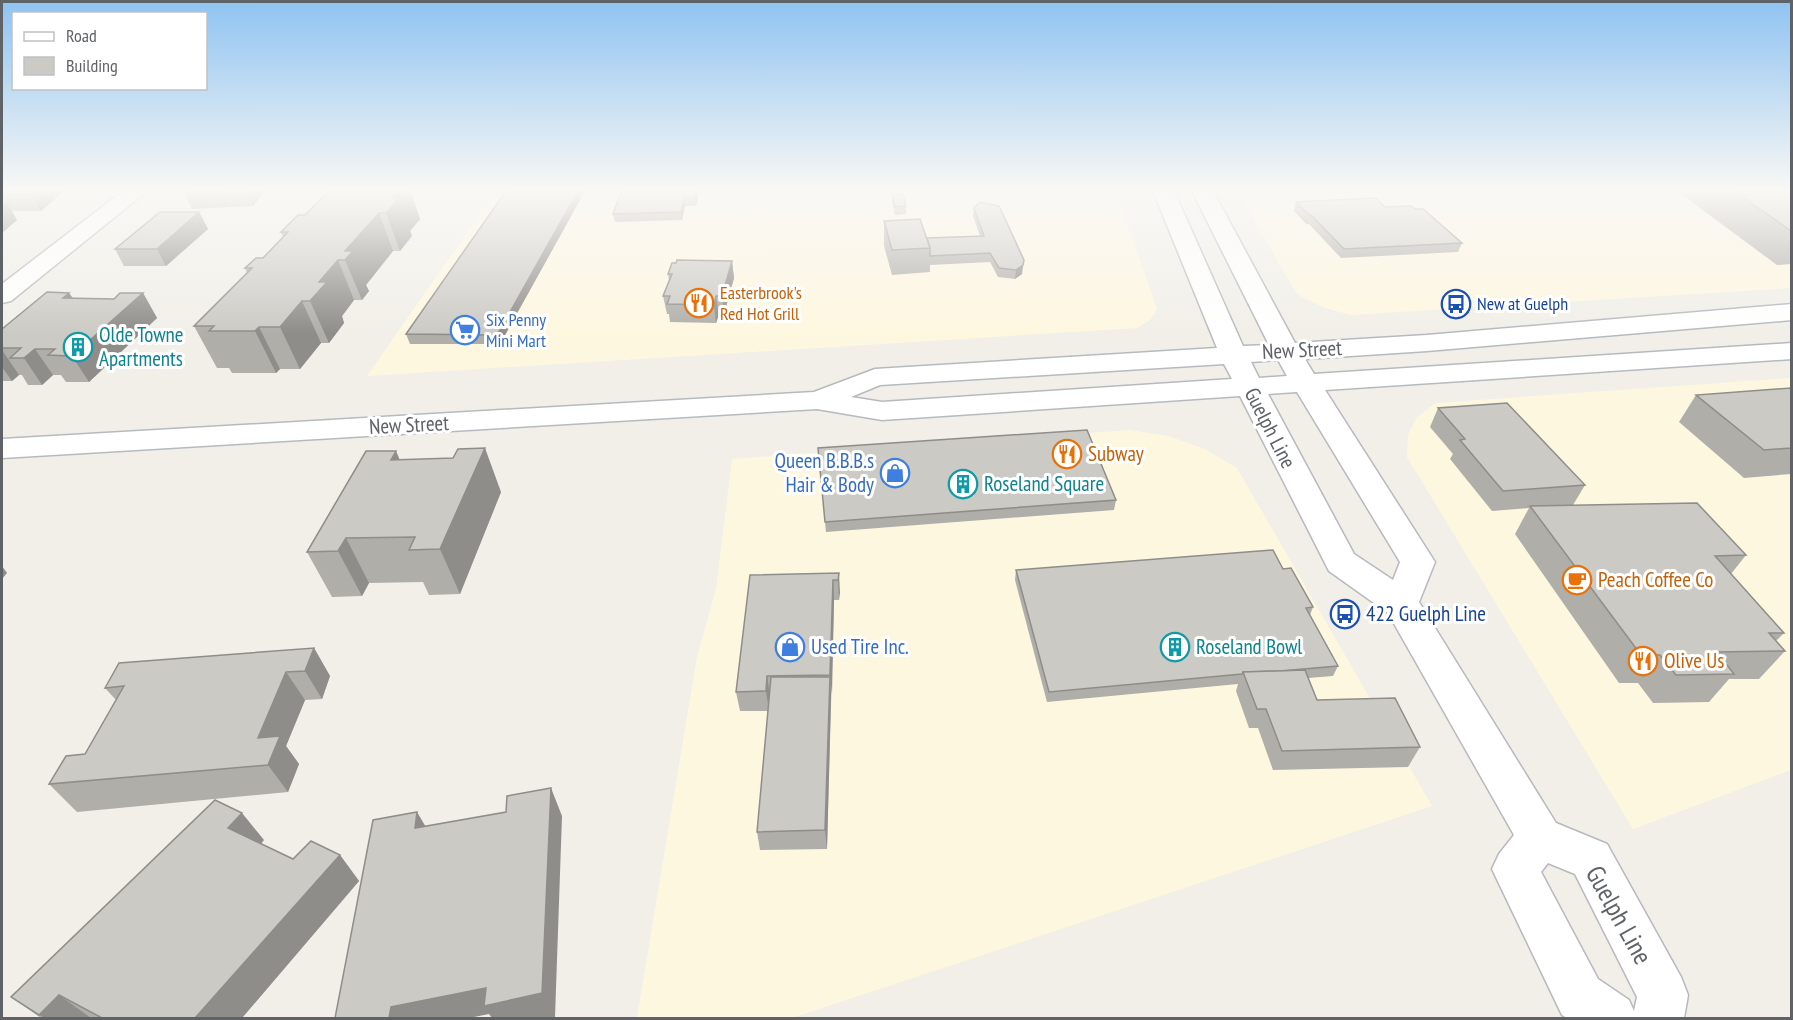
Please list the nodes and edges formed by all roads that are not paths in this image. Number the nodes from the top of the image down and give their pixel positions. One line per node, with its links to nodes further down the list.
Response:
1 (75, 239): 4 (main road)
2 (1183, 239): 8 (main road, Guelph Line)
3 (1227, 239): 6 (main road)
4 (2, 296)
5 (1791, 312): 6 (main road, New Street)
6 (1286, 351): 8 (main road, New Street); 9 (main road)
7 (1791, 351): 9 (main road, New Street)
8 (1233, 354): 10 (main road, Guelph Line); 11 (main road, New Street)
9 (1306, 384): 10 (main road, New Street); 13 (main road)
10 (1250, 387): 11 (main road, New Street); 13 (main road, Guelph Line)
11 (817, 400): 12 (main road, New Street)
12 (2, 449)
13 (1401, 603): 14 (main road, Guelph Line)
14 (1540, 838): 15 (main road); 16 (main road, Guelph Line)
15 (1611, 1018)
16 (1658, 1018)

